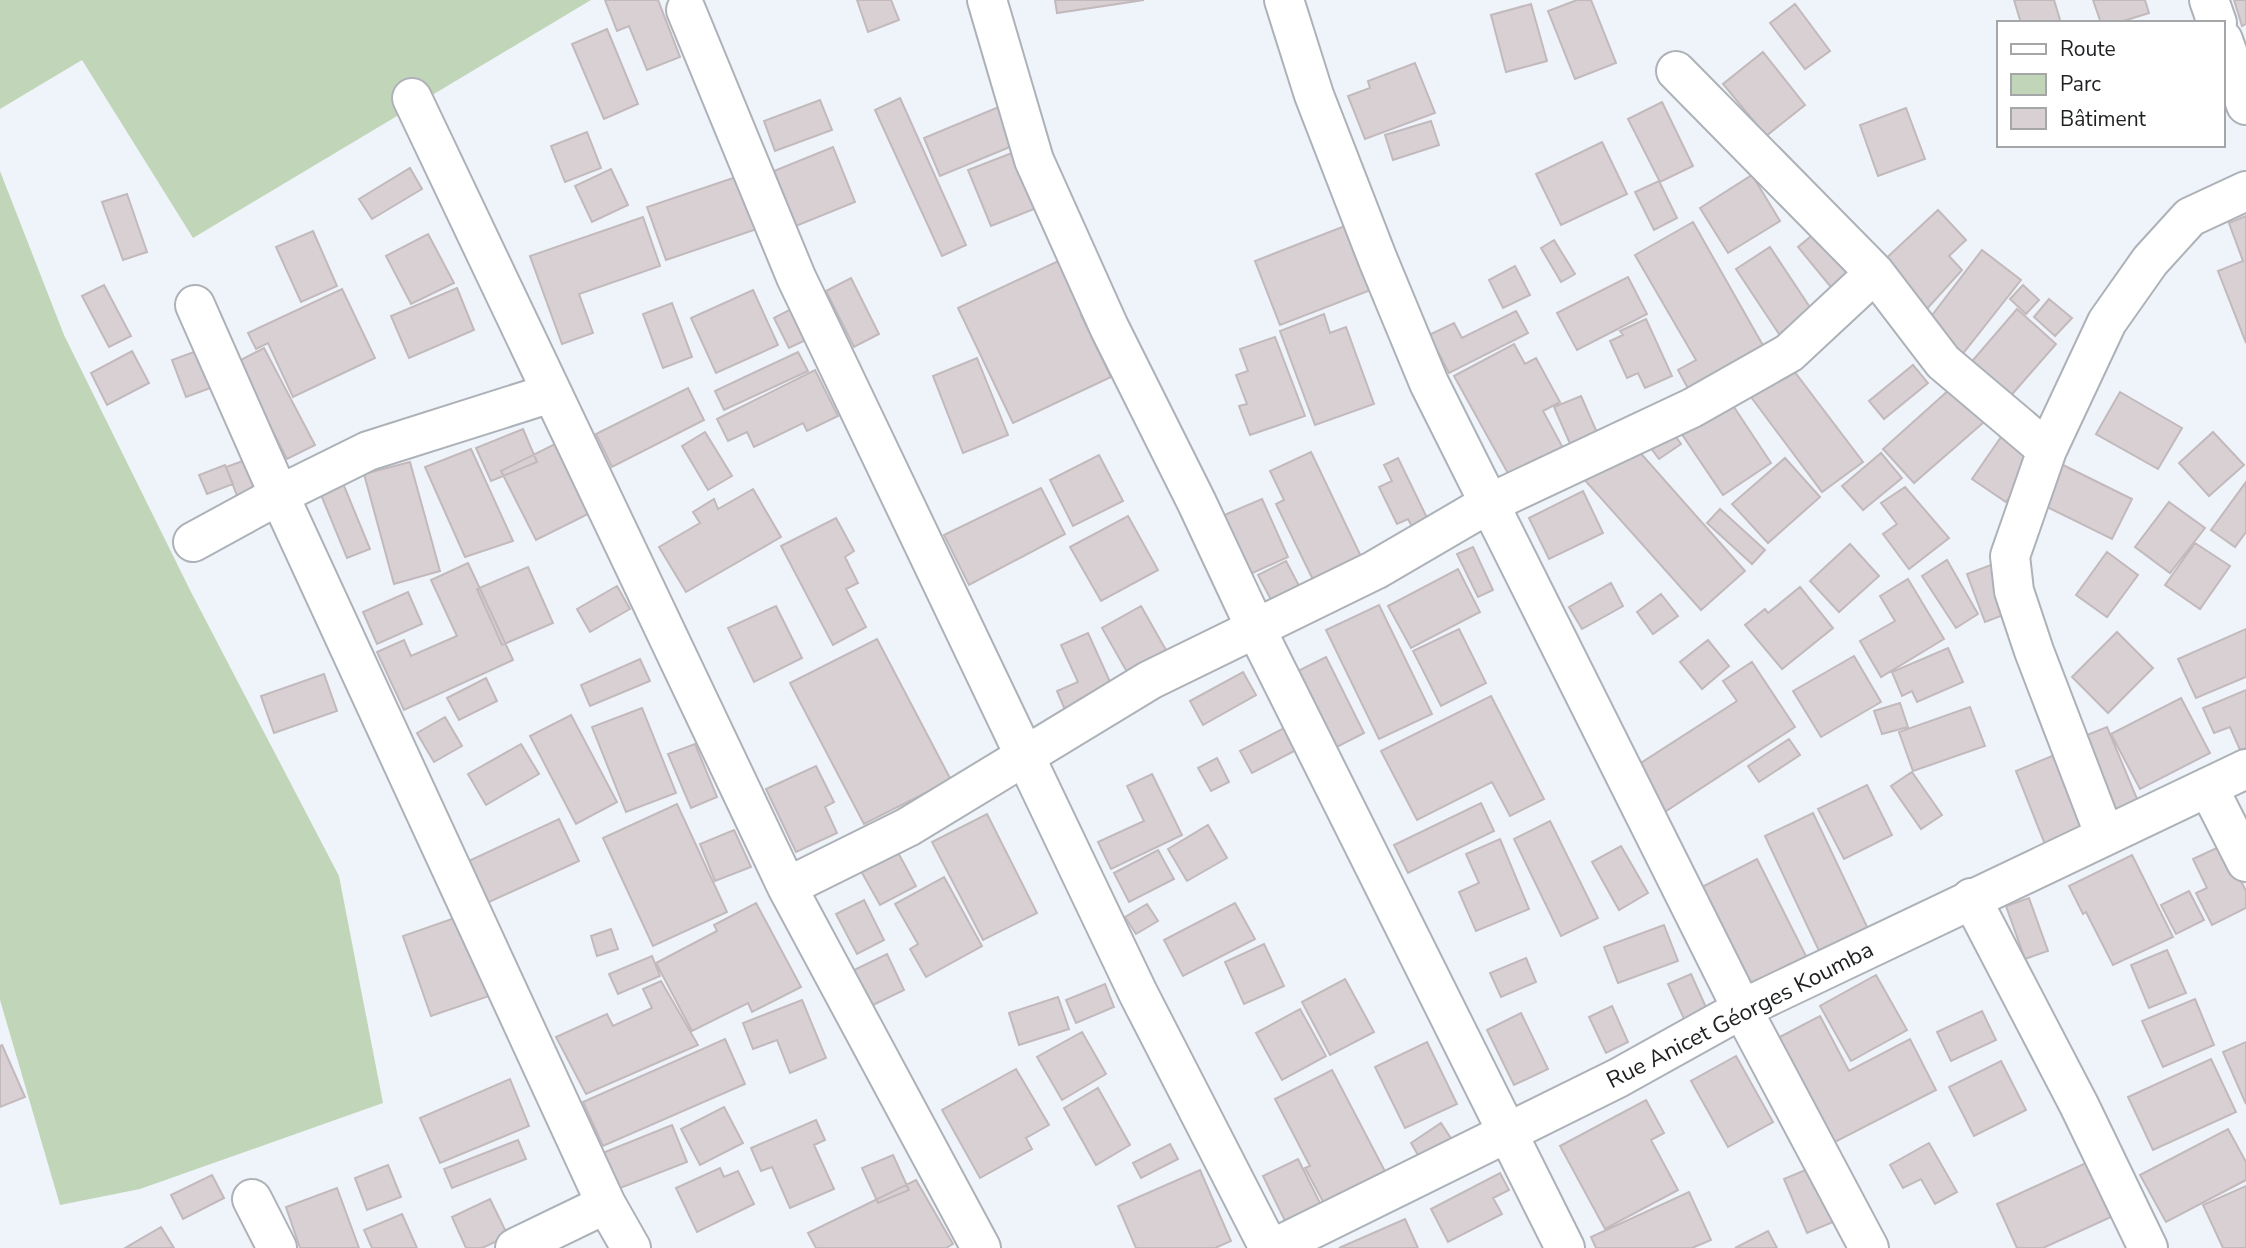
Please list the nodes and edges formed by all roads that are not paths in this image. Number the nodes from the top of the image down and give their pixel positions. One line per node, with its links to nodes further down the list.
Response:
1 (988, 0): 18 (street)
2 (1284, 0): 16 (street)
3 (2209, 0): 5 (street)
4 (685, 10): 19 (street)
5 (2216, 21)
6 (2225, 46): 9 (street)
7 (1676, 71): 11 (street)
8 (412, 98): 13 (street)
9 (2246, 105)
10 (2246, 191): 14 (street)
11 (1875, 273): 14 (street); 16 (street)
12 (195, 305): 15 (street)
13 (551, 393): 15 (street); 24 (street)
14 (2047, 450): 22 (street)
15 (279, 495): 17 (street); 29 (street)
16 (1488, 504): 18 (street); 26 (street)
17 (193, 542)
18 (1256, 629): 19 (street); 27 (street)
19 (1024, 756): 24 (street); 34 (street)
20 (2246, 769): 21 (street, Rue Anicet Géorges Koumba)
21 (2208, 787): 22 (street, Rue Anicet Géorges Koumba); 23 (street)
22 (2105, 836): 25 (street, Rue Anicet Géorges Koumba)
23 (2246, 863)
24 (787, 887): 33 (street)
25 (1971, 898): 26 (street, Rue Anicet Géorges Koumba); 37 (street)
26 (1742, 1009): 27 (street, Rue Anicet Géorges Koumba); 36 (street)
27 (1508, 1133): 34 (street, Rue Anicet Géorges Koumba); 35 (street)
28 (252, 1199): 30 (street)
29 (607, 1204): 31 (street); 32 (street)
30 (277, 1248)
31 (515, 1248)
32 (631, 1248)
33 (981, 1248)
34 (1271, 1248)
35 (1565, 1248)
36 (1869, 1248)
37 (2148, 1248)

